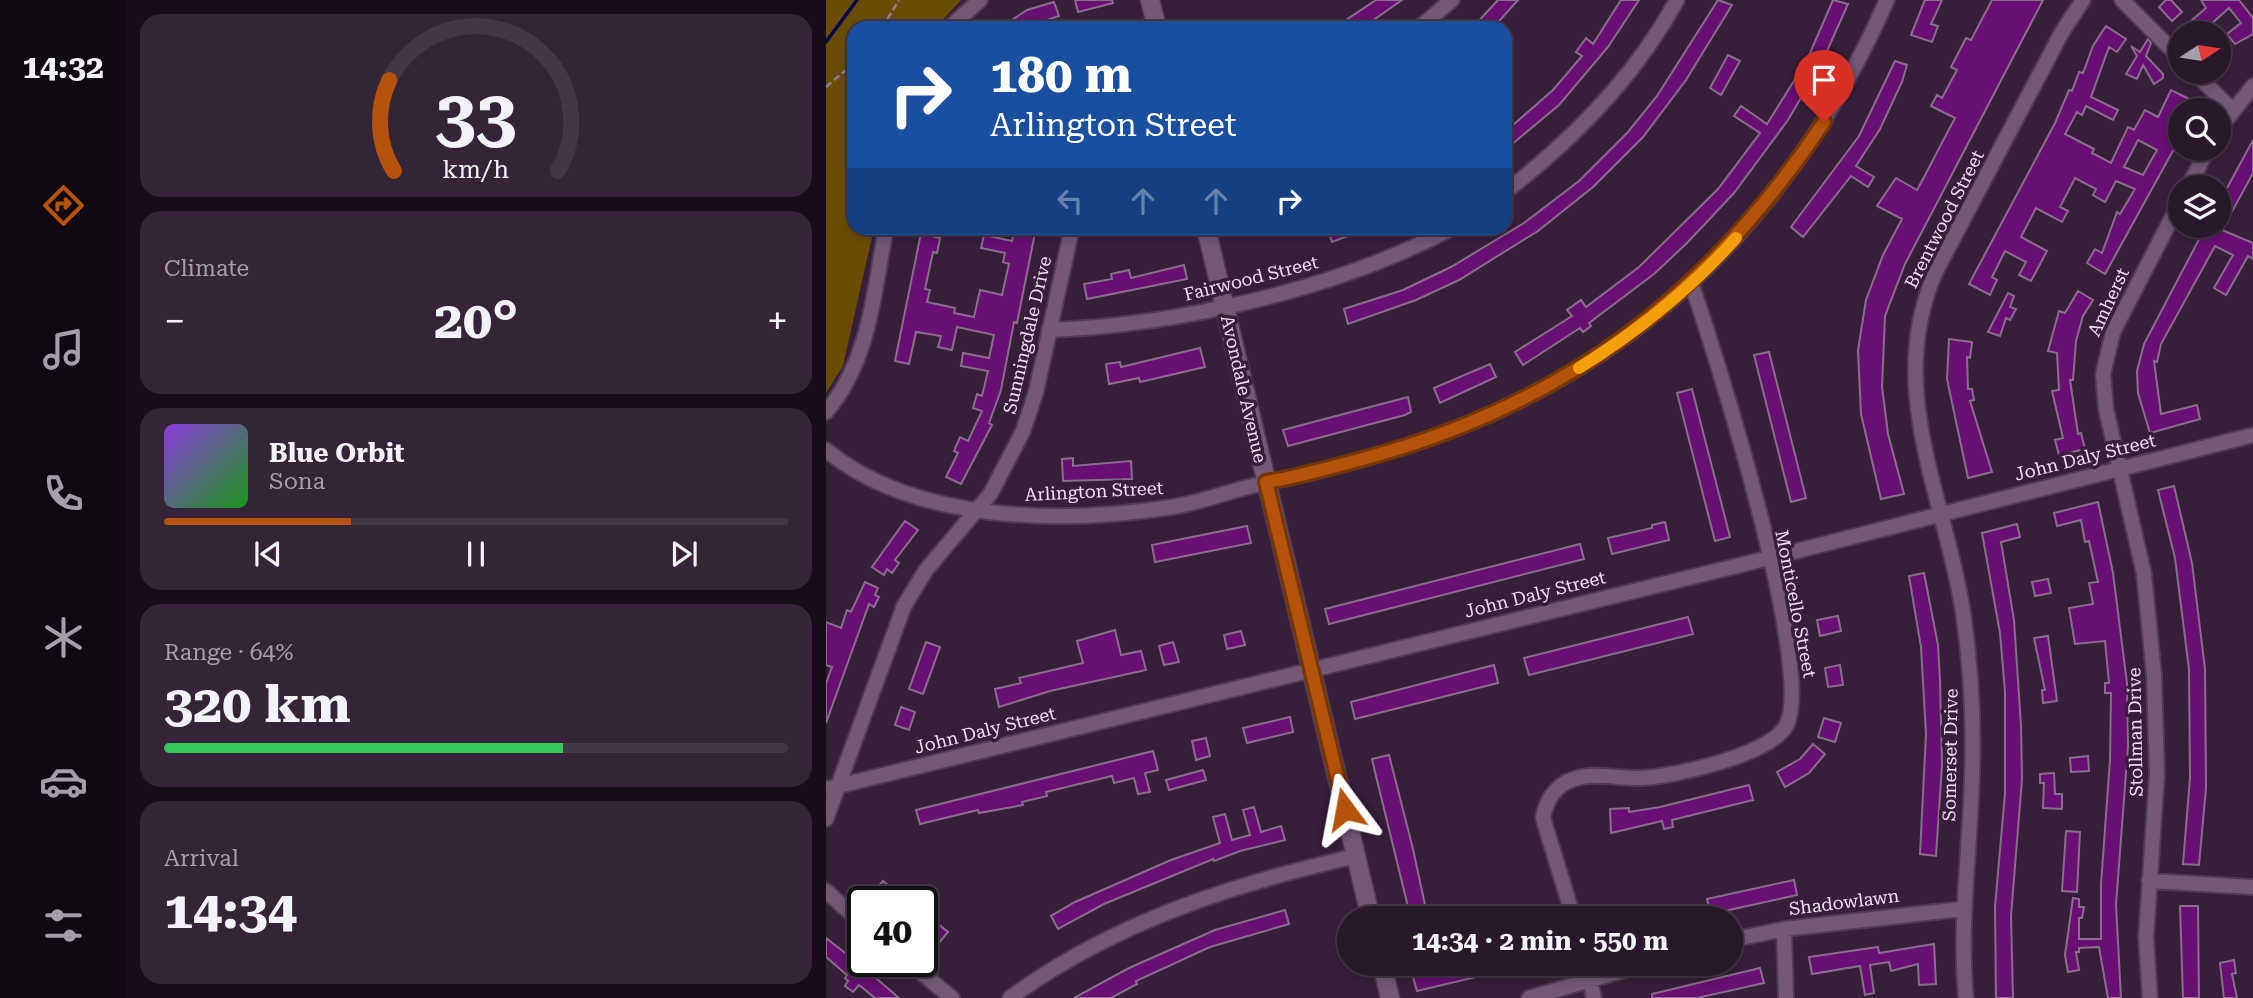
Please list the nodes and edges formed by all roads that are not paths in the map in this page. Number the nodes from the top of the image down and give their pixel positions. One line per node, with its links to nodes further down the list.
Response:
1 (980, 0): 8 (street)
2 (1150, 0): 9 (street)
3 (1451, 0): 10 (street)
4 (1677, 0): 16 (street)
5 (1887, 0): 22 (street, Arlington Street)
6 (2083, 0): 31 (street, Brentwood Street)
7 (2122, 0): 11 (street)
8 (957, 21)
9 (1155, 21)
10 (1427, 21)
11 (2168, 46)
12 (2206, 84): 14 (street)
13 (2253, 86): 15 (street)
14 (2220, 98)
15 (2231, 109)
16 (1512, 187)
17 (2168, 226): 28 (street, Amherst)
18 (886, 235): 25 (street)
19 (1070, 235): 24 (street, Sunningdale Drive)
20 (1208, 235): 23 (street, Avondale Avenue)
21 (1437, 235): 23 (street, Fairwood Street)
22 (1691, 283): 29 (street, Arlington Street); 32 (street, Monticello Street)
23 (1225, 305): 24 (street, Fairwood Street); 29 (street, Avondale Avenue)
24 (1049, 330): 30 (street, Sunningdale Drive)
25 (826, 412)
26 (2253, 435): 28 (street, John Daly Street)
27 (826, 450): 30 (street, Arlington Street)
28 (2120, 467): 31 (street, John Daly Street); 37 (street, Stollman Drive)
29 (1266, 482): 30 (street, Arlington Street); 33 (street, Avondale Avenue)
30 (978, 510): 34 (street, Sunningdale Drive)
31 (1943, 514): 32 (street, John Daly Street); 42 (street, Somerset Drive)
32 (1769, 558): 33 (street, John Daly Street); 41 (street, Monticello Street)
33 (1311, 669): 34 (street, John Daly Street); 36 (street, Avondale Avenue)
34 (832, 787): 35 (street, Sunningdale Drive)
35 (826, 820)
36 (1356, 856): 40 (street, Avondale Avenue); 52 (street)
37 (2149, 881): 38 (street); 58 (street, Stollman Drive)
38 (2253, 887)
39 (826, 891): 43 (street)
40 (1368, 906)
41 (1570, 906)
42 (1962, 909): 44 (street, Shadowlawn); 57 (street, Somerset Drive)
43 (847, 910)
44 (1784, 929): 45 (street, Shadowlawn); 56 (street)
45 (1743, 938)
46 (1385, 976): 53 (street)
47 (1589, 976): 50 (street)
48 (1606, 976): 50 (street)
49 (926, 977): 51 (street)
50 (1590, 981): 54 (street); 55 (street)
51 (952, 998)
52 (1010, 998)
53 (1390, 998)
54 (1529, 998)
55 (1594, 998)
56 (1786, 998)
57 (1966, 998)
58 (2150, 998)

